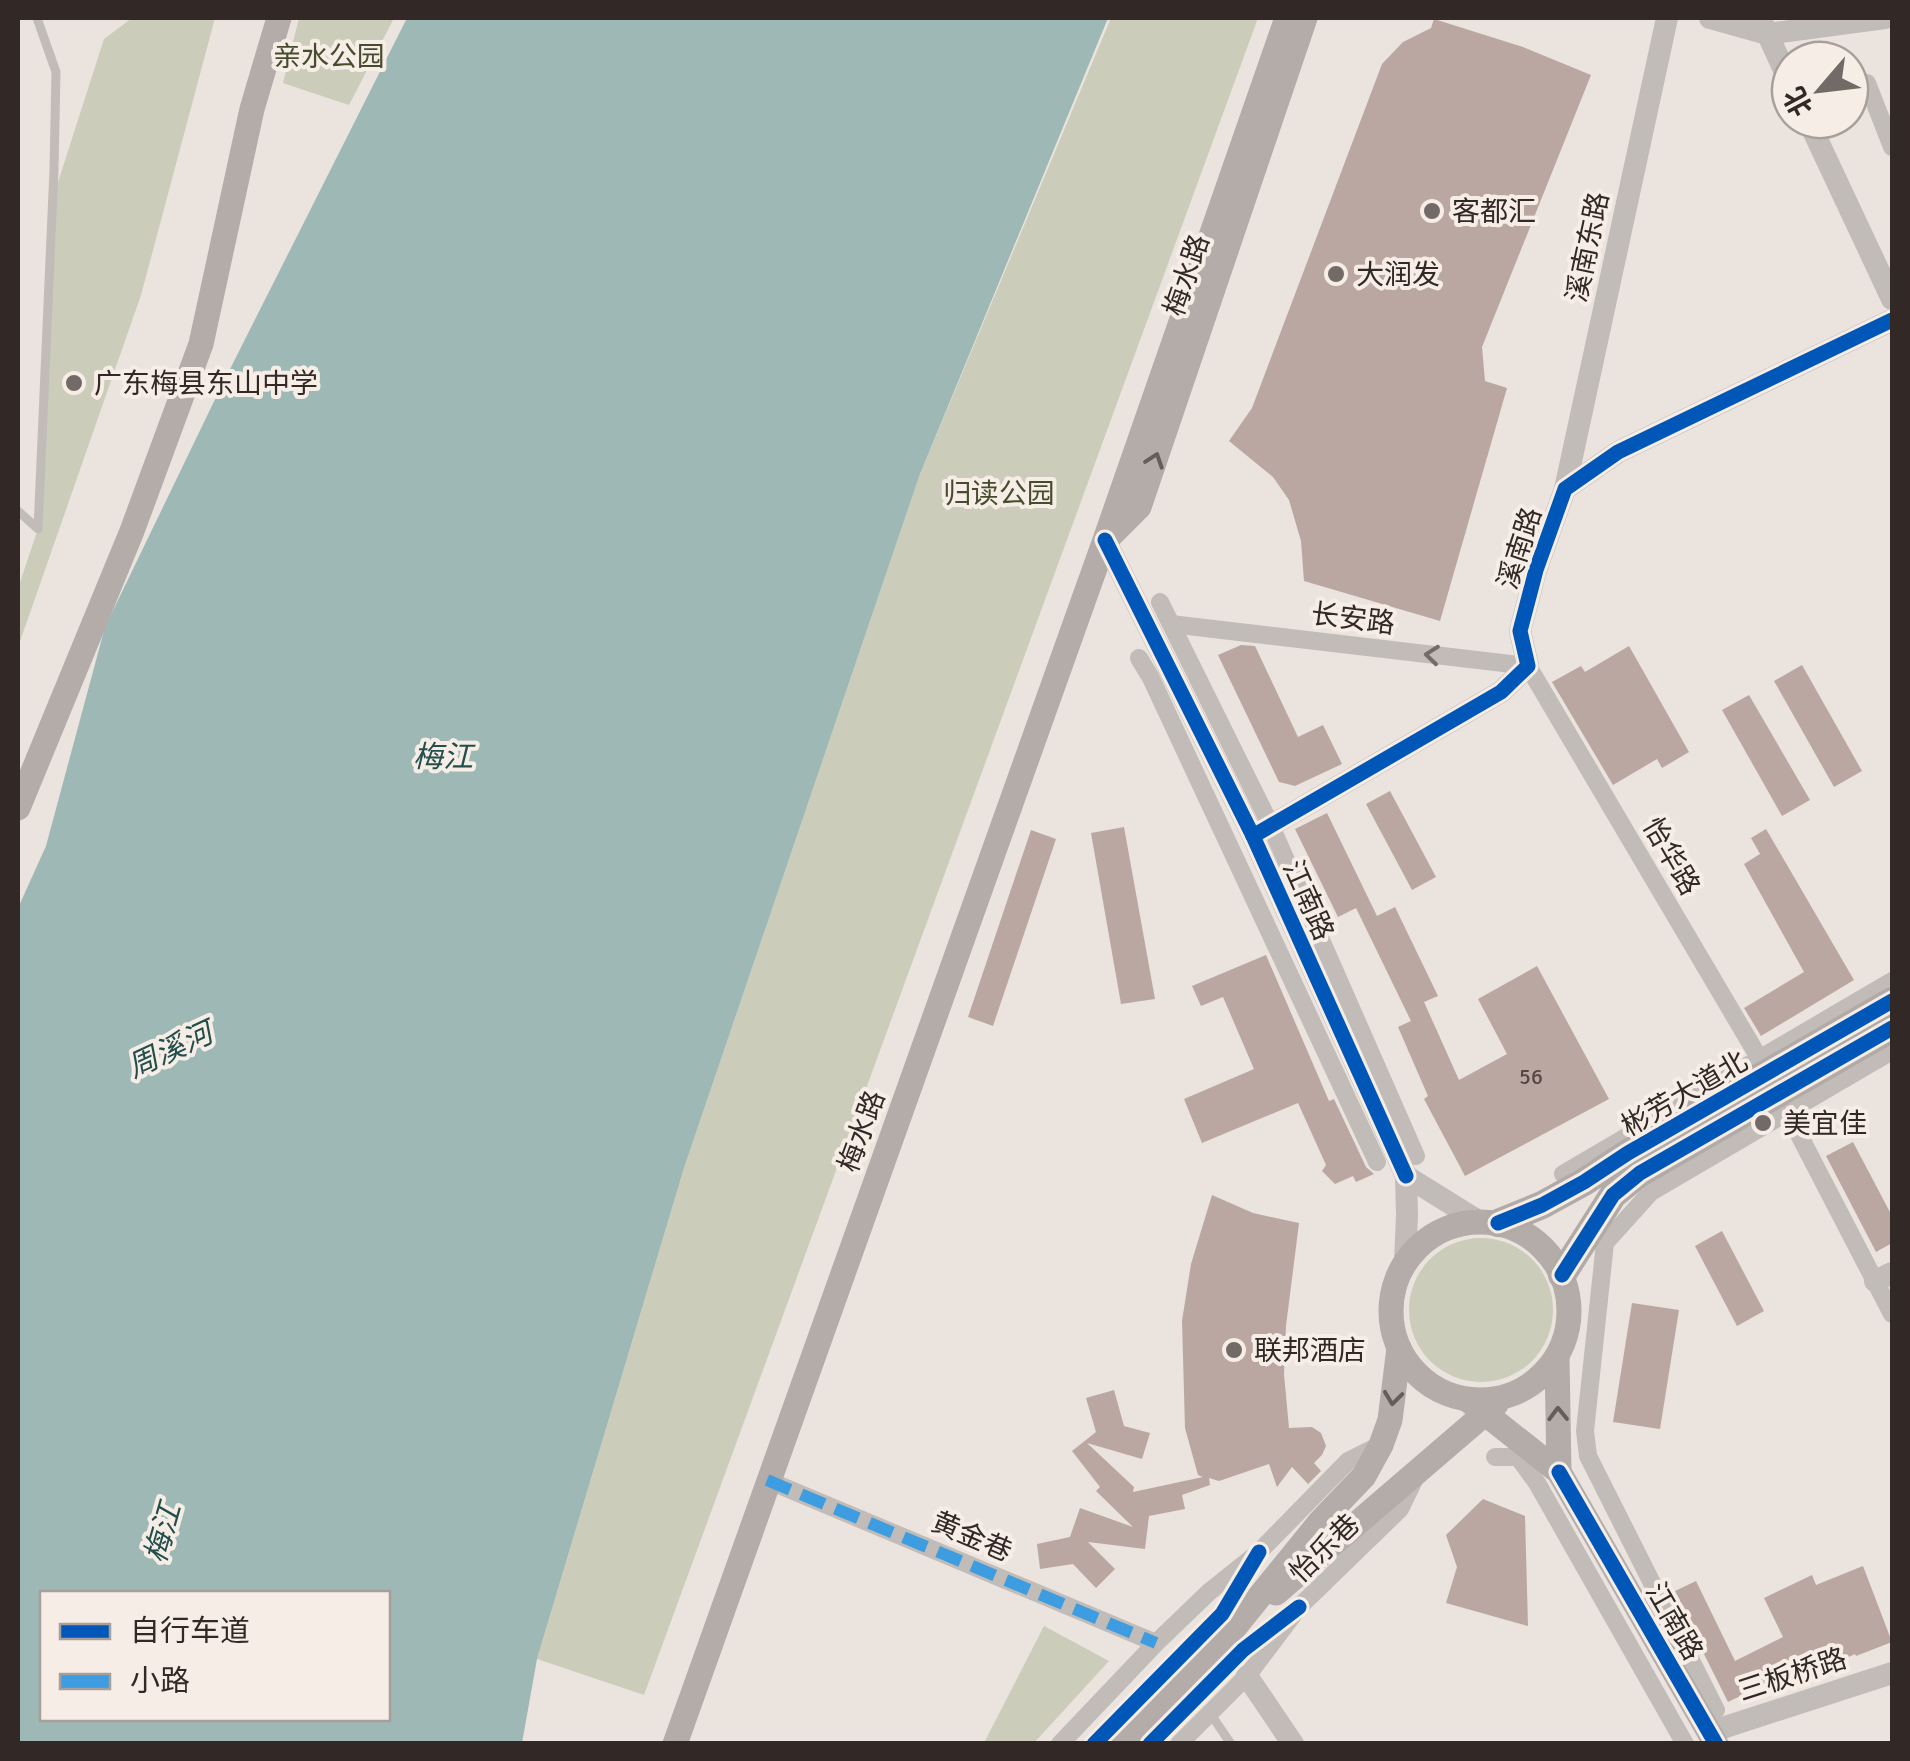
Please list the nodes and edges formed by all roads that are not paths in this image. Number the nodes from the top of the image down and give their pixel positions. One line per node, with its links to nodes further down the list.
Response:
1 (37, 18): 15 (lane)
2 (279, 18): 21 (main road)
3 (1287, 18): 16 (main road, 梅水路)
4 (1305, 18): 16 (main road, 梅水路, one-way to 4)
5 (1667, 18): 14 (street, 溪南东路)
6 (1710, 18): 8 (street)
7 (1885, 18): 8 (street)
8 (1763, 26)
9 (1870, 90): 11 (street)
10 (1817, 140): 12 (street)
11 (1892, 147)
12 (1892, 298)
13 (1892, 320): 14 (street, 溪南路)
14 (1566, 489): 20 (street, 溪南路)
15 (18, 512)
16 (1105, 540): 22 (street, 江南路); 43 (main road, 梅水路)
17 (1160, 602): 18 (street)
18 (1171, 624): 20 (street, 长安路, one-way to 18); 22 (street)
19 (1139, 658): 28 (street)
20 (1528, 666): 22 (street); 27 (street, 怡华路)
21 (18, 808)
22 (1262, 831): 29 (street, 江南路)
23 (1892, 981): 27 (street)
24 (1892, 1001): 27 (main road, 彬芳大道北)
25 (1892, 1028): 27 (main road, 彬芳大道北)
26 (1892, 1052): 27 (street)
27 (1773, 1085): 30 (street); 31 (main road, 彬芳大道北); 33 (main road, 彬芳大道北); 34 (street, 怡华路); 49 (street)
28 (1378, 1162)
29 (1411, 1166): 31 (street); 32 (street, 江南路)
30 (1563, 1174)
31 (1489, 1222): 32 (main road); 33 (main road)
32 (1405, 1263): 36 (main road)
33 (1562, 1274): 37 (main road)
34 (1884, 1277): 35 (street, 怡华路)
35 (1892, 1314)
36 (1400, 1348): 38 (main road); 39 (main road, one-way to 39)
37 (1557, 1357): 38 (main road); 41 (main road, 江南路, one-way to 37)
38 (1486, 1404): 41 (main road, 江南路); 42 (main road)
39 (1381, 1445): 44 (main road); 45 (street)
40 (1496, 1457): 56 (street)
41 (1559, 1472): 49 (main road, 江南路)
42 (1418, 1473): 44 (main road); 47 (street, 怡乐巷)
43 (768, 1480): 45 (street, 黄金巷); 50 (main road, 梅水路)
44 (1234, 1628): 52 (main road)
45 (1156, 1643): 51 (street)
46 (1892, 1673): 49 (street, 三板桥路)
47 (1247, 1676): 48 (street, 怡乐巷); 55 (street)
48 (1210, 1713): 53 (street, 怡乐巷); 54 (lane)
49 (1714, 1728)
50 (674, 1744)
51 (1060, 1744)
52 (1120, 1744)
53 (1179, 1744)
54 (1232, 1744)
55 (1293, 1744)
56 (1685, 1744)

